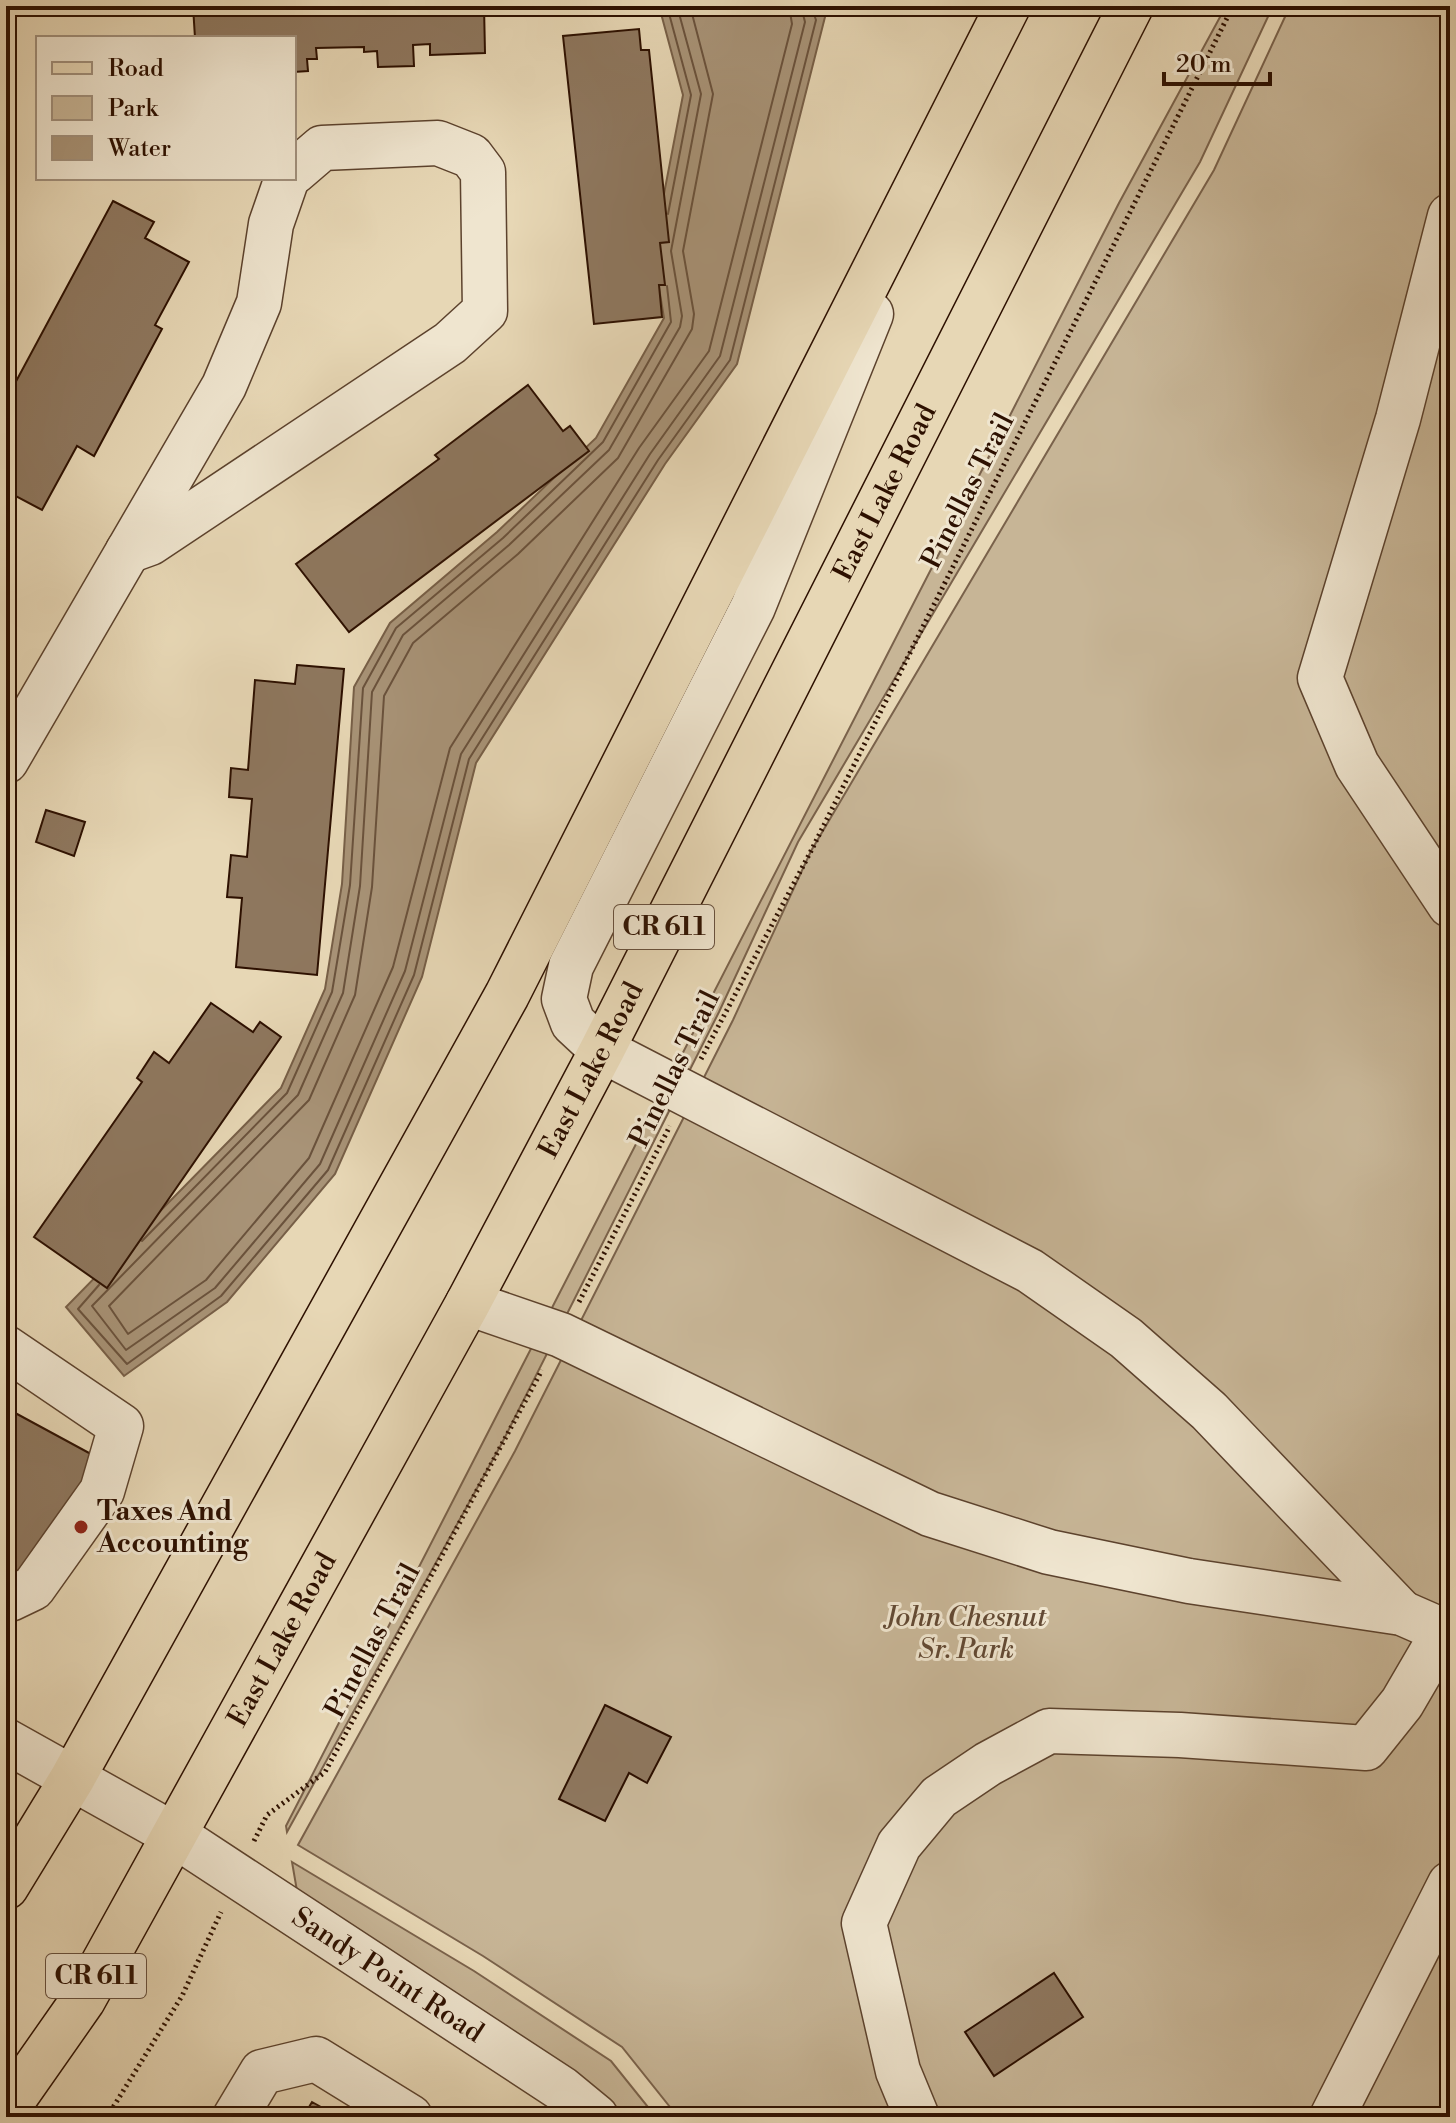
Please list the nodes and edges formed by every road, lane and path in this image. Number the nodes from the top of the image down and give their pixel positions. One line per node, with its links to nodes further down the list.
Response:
1 (1008, 6): 4 (main road)
2 (1131, 6): 11 (main road, East Lake Road / CR 611)
3 (1233, 6): 12 (path, Pinellas Trail)
4 (942, 138): 11 (street); 20 (main road)
5 (296, 170): 8 (street)
6 (286, 180): 8 (street)
7 (1450, 216): 10 (street)
8 (128, 551): 9 (street)
9 (6, 761)
10 (1450, 905)
11 (602, 1050): 12 (street); 13 (main road, East Lake Road / CR 611)
12 (684, 1091): 14 (path, Pinellas Trail); 17 (street)
13 (468, 1303): 14 (street); 21 (main road, East Lake Road / CR 611)
14 (561, 1335): 17 (street); 22 (path, Pinellas Trail)
15 (6, 1348): 16 (street)
16 (6, 1597)
17 (1402, 1613): 18 (street)
18 (1447, 1633): 30 (street)
19 (6, 1741): 20 (street, Sandy Point Road)
20 (72, 1779): 21 (street, Sandy Point Road); 24 (main road)
21 (176, 1836): 22 (street, Sandy Point Road); 25 (main road, East Lake Road / CR 611)
22 (237, 1876): 26 (path, Pinellas Trail); 29 (street, Sandy Point Road)
23 (1450, 1884): 31 (street)
24 (6, 1887)
25 (6, 2110)
26 (107, 2117)
27 (235, 2117): 28 (street)
28 (410, 2117)
29 (596, 2117)
30 (917, 2117)
31 (1332, 2117)

